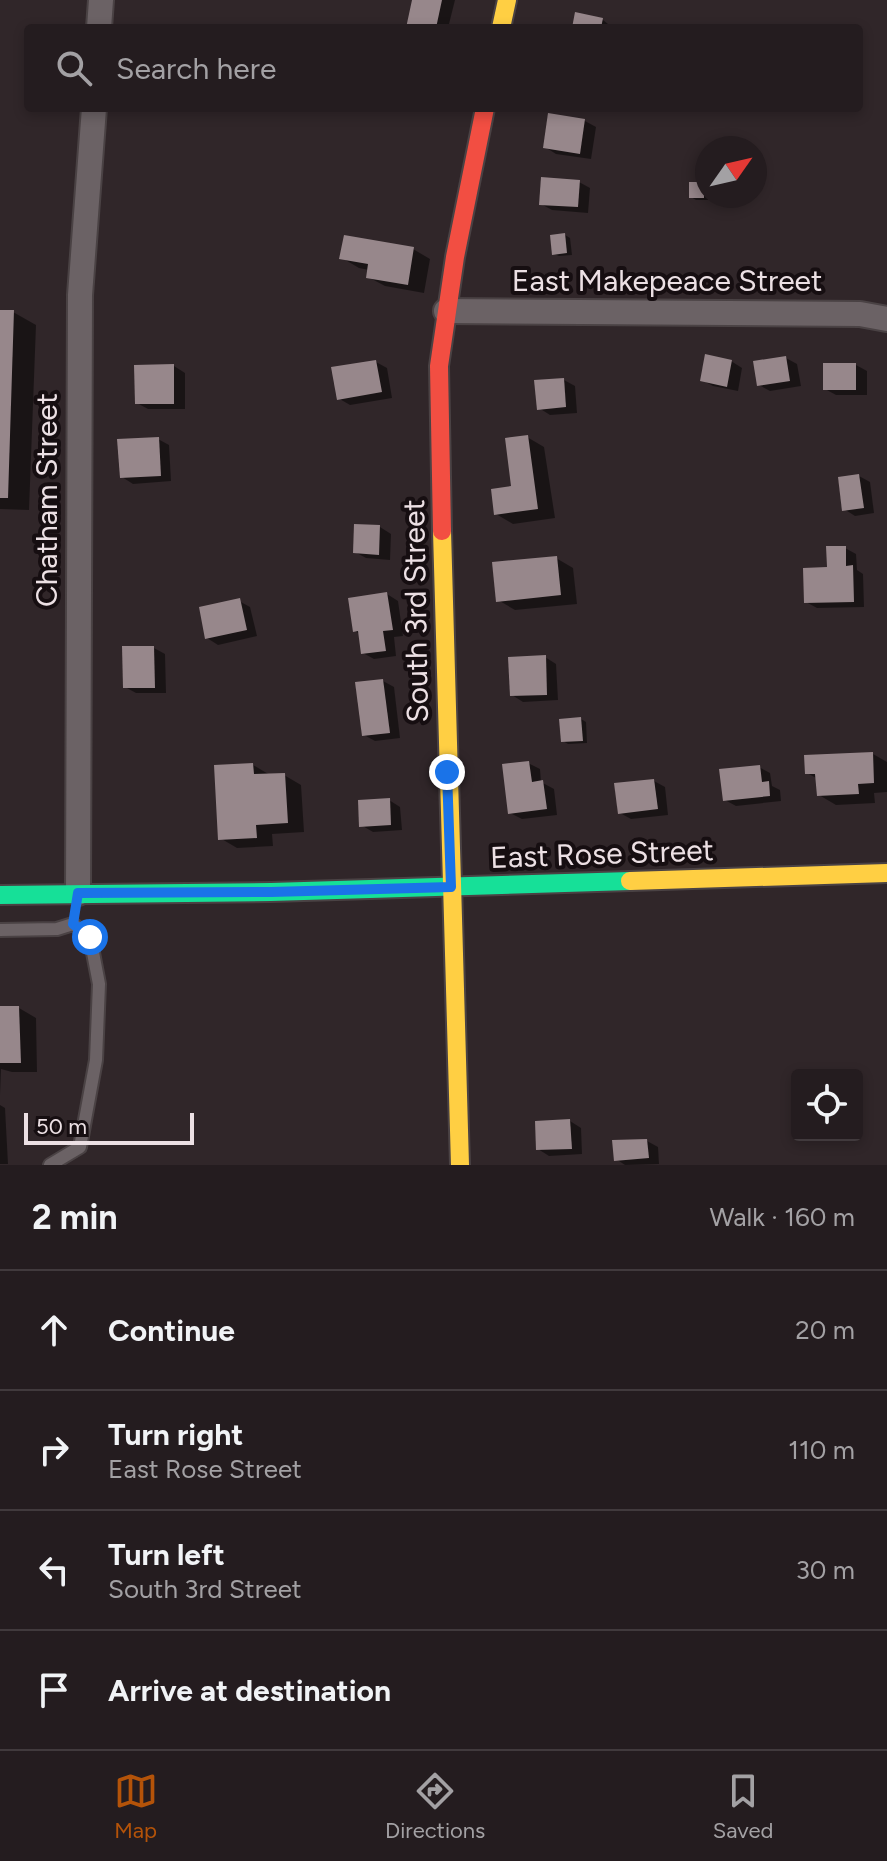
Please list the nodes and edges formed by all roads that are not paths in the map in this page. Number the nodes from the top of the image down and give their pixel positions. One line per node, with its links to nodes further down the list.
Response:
1 (101, 0): 3 (street)
2 (507, 0): 4 (street)
3 (99, 24)
4 (502, 24)
5 (94, 112): 11 (street, Chatham Street)
6 (484, 112): 7 (street, South 3rd Street)
7 (446, 311): 8 (street, East Makepeace Street); 10 (street, South 3rd Street)
8 (887, 319)
9 (887, 873): 10 (street, East Rose Street)
10 (451, 887): 11 (street, East Rose Street); 16 (street, South 3rd Street)
11 (78, 893): 12 (street, East Rose Street); 13 (lane)
12 (0, 895)
13 (73, 924): 14 (lane); 15 (lane)
14 (0, 930)
15 (50, 1165)
16 (460, 1165)

